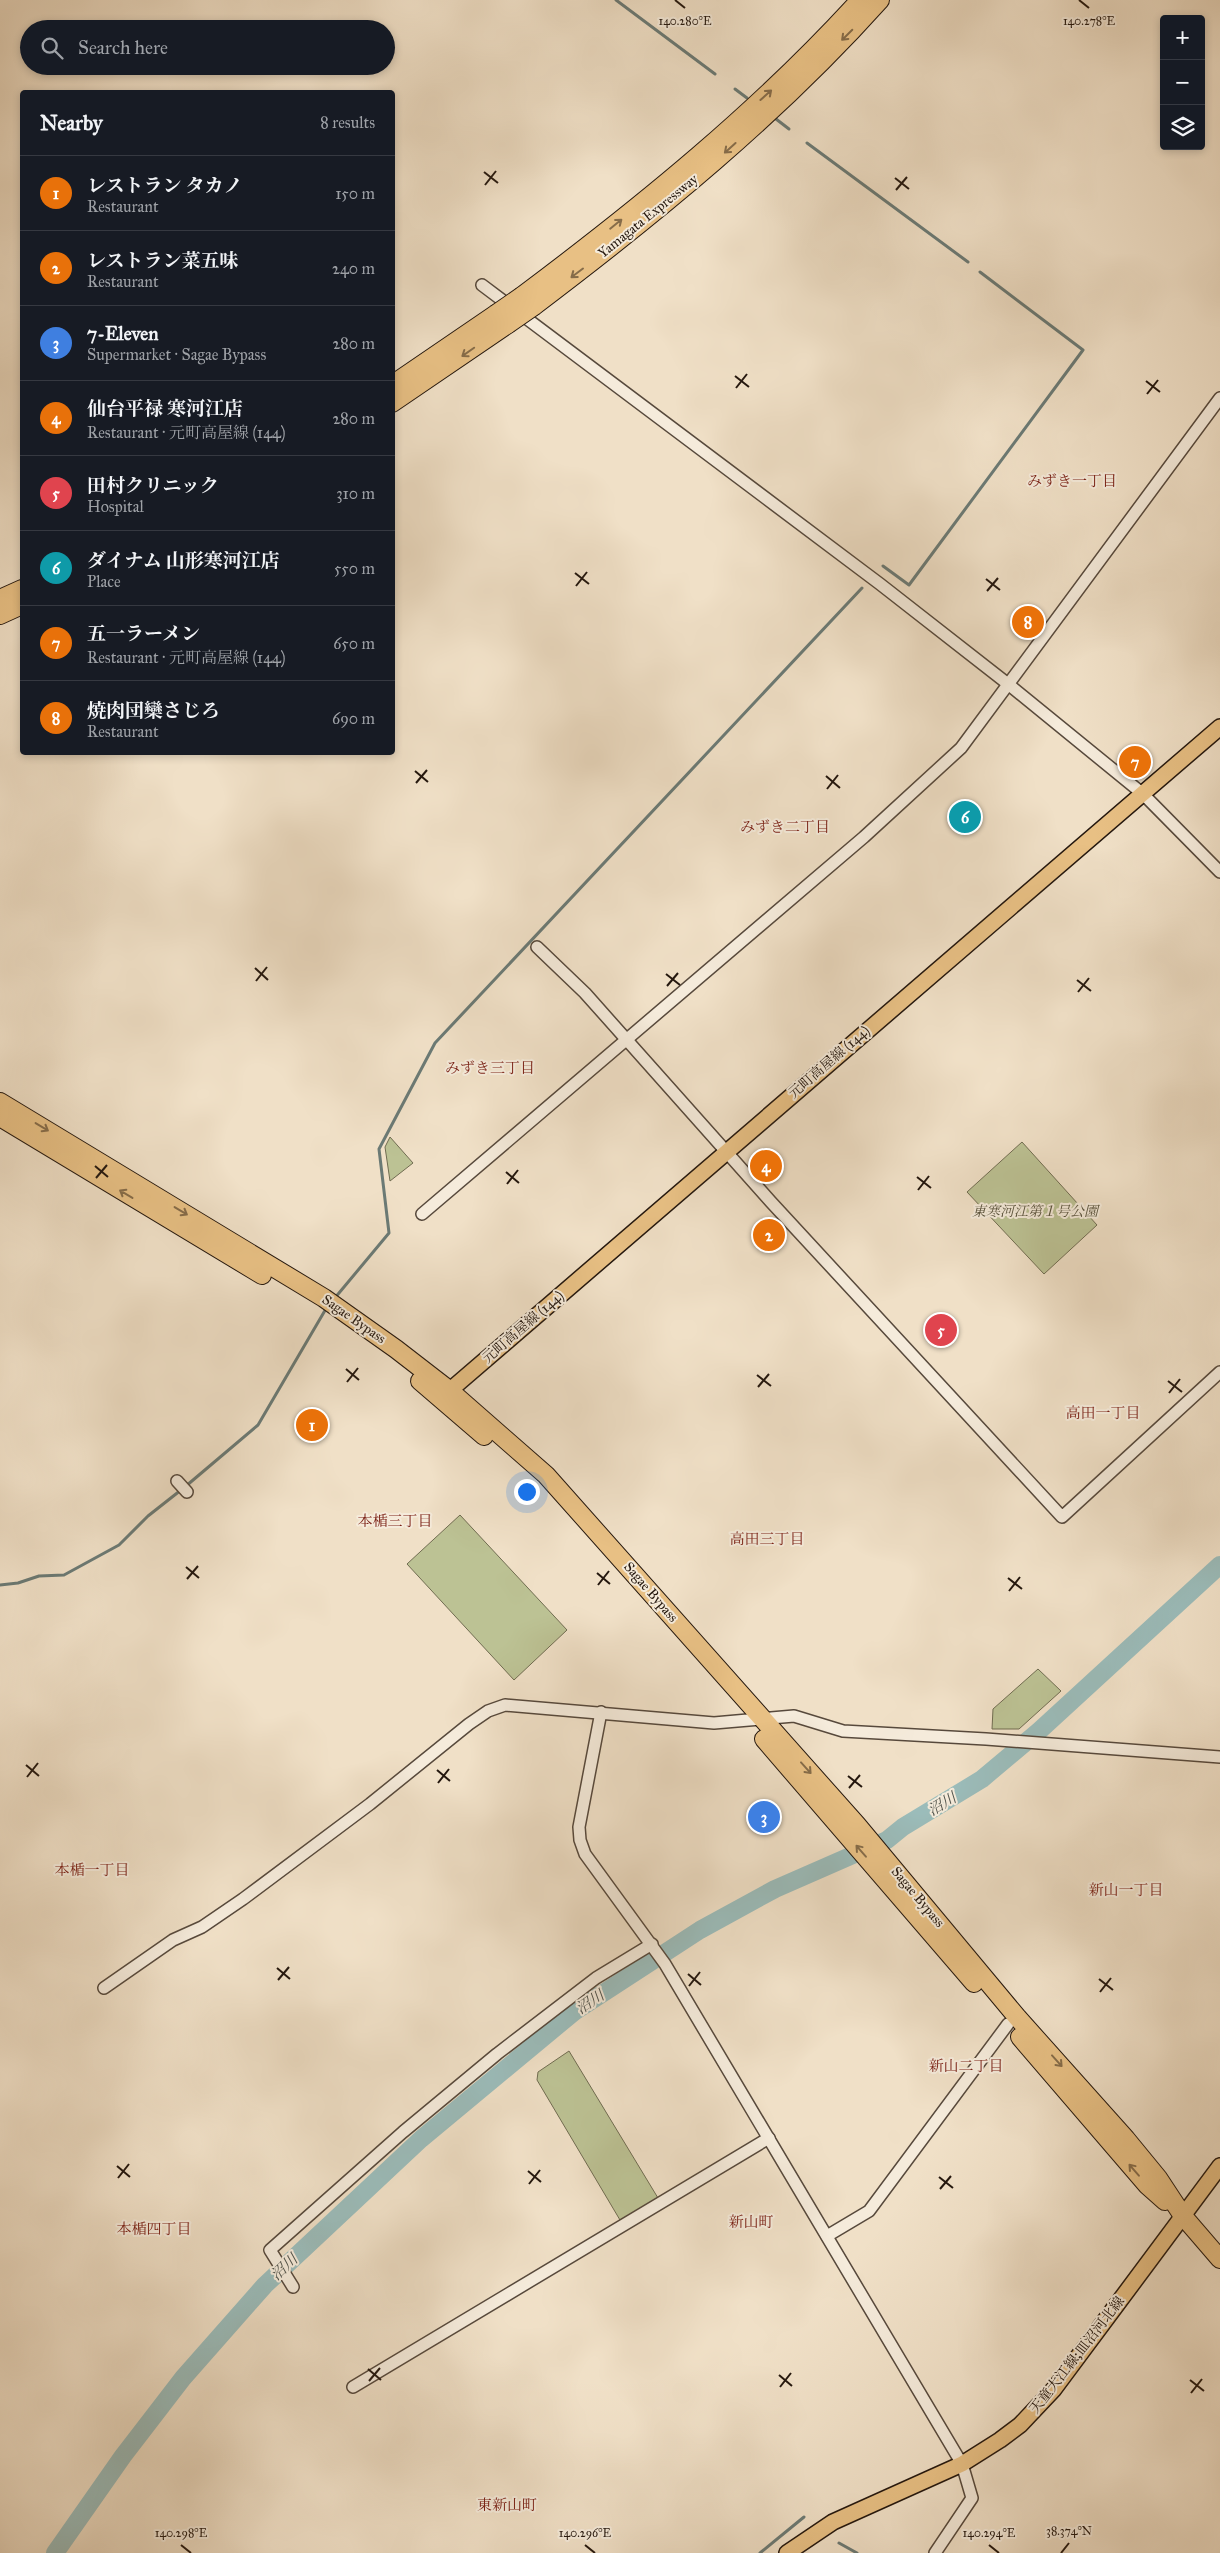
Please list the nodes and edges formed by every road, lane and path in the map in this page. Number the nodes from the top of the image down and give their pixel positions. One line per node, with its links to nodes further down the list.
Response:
1 (860, 0): 4 (highway, Yamagata Expressway, one-way to 1)
2 (880, 0): 4 (highway, Yamagata Expressway, one-way to 4)
3 (482, 285): 13 (street)
4 (528, 301): 5 (highway, Yamagata Expressway, bridge)
5 (502, 319): 6 (highway, Yamagata Expressway); 8 (highway, Yamagata Expressway, one-way to 8)
6 (395, 383)
7 (1220, 398): 13 (street)
8 (395, 400)
9 (20, 590): 10 (highway)
10 (0, 599)
11 (20, 606): 12 (highway)
12 (0, 615)
13 (1008, 684): 15 (street); 18 (street)
14 (1220, 727): 15 (main road, 元町高屋線 (144))
15 (1142, 794): 16 (street); 21 (main road, 元町高屋線 (144))
16 (1220, 872)
17 (537, 947): 18 (street)
18 (628, 1040): 21 (street); 22 (street)
19 (0, 1102): 23 (highway, Sagae Bypass, one-way to 23)
20 (0, 1117): 23 (highway, Sagae Bypass, one-way to 20)
21 (726, 1152): 24 (street); 25 (main road, 元町高屋線 (144))
22 (422, 1214)
23 (327, 1308): 25 (highway, Sagae Bypass)
24 (1220, 1372)
25 (445, 1395): 29 (highway, Sagae Bypass)
26 (177, 1481): 27 (street)
27 (187, 1492)
28 (601, 1712): 29 (street); 32 (street); 33 (street)
29 (755, 1720): 30 (street); 31 (highway, Sagae Bypass)
30 (1220, 1757)
31 (885, 1868): 34 (highway, Sagae Bypass); 37 (highway, Sagae Bypass, one-way to 37)
32 (652, 1944): 35 (street); 40 (street)
33 (104, 1988)
34 (1008, 2024): 37 (highway, Sagae Bypass, one-way to 34); 38 (street)
35 (769, 2138): 38 (street); 41 (street)
36 (1220, 2166): 37 (main road, 天童大江線;皿沼河北線)
37 (1183, 2216): 39 (highway, Sagae Bypass); 42 (main road, 天童大江線;皿沼河北線)
38 (827, 2236): 42 (street)
39 (1220, 2259)
40 (293, 2287)
41 (353, 2387)
42 (962, 2464): 43 (main road, 天童大江線;皿沼河北線); 44 (street)
43 (788, 2553)
44 (935, 2553)

